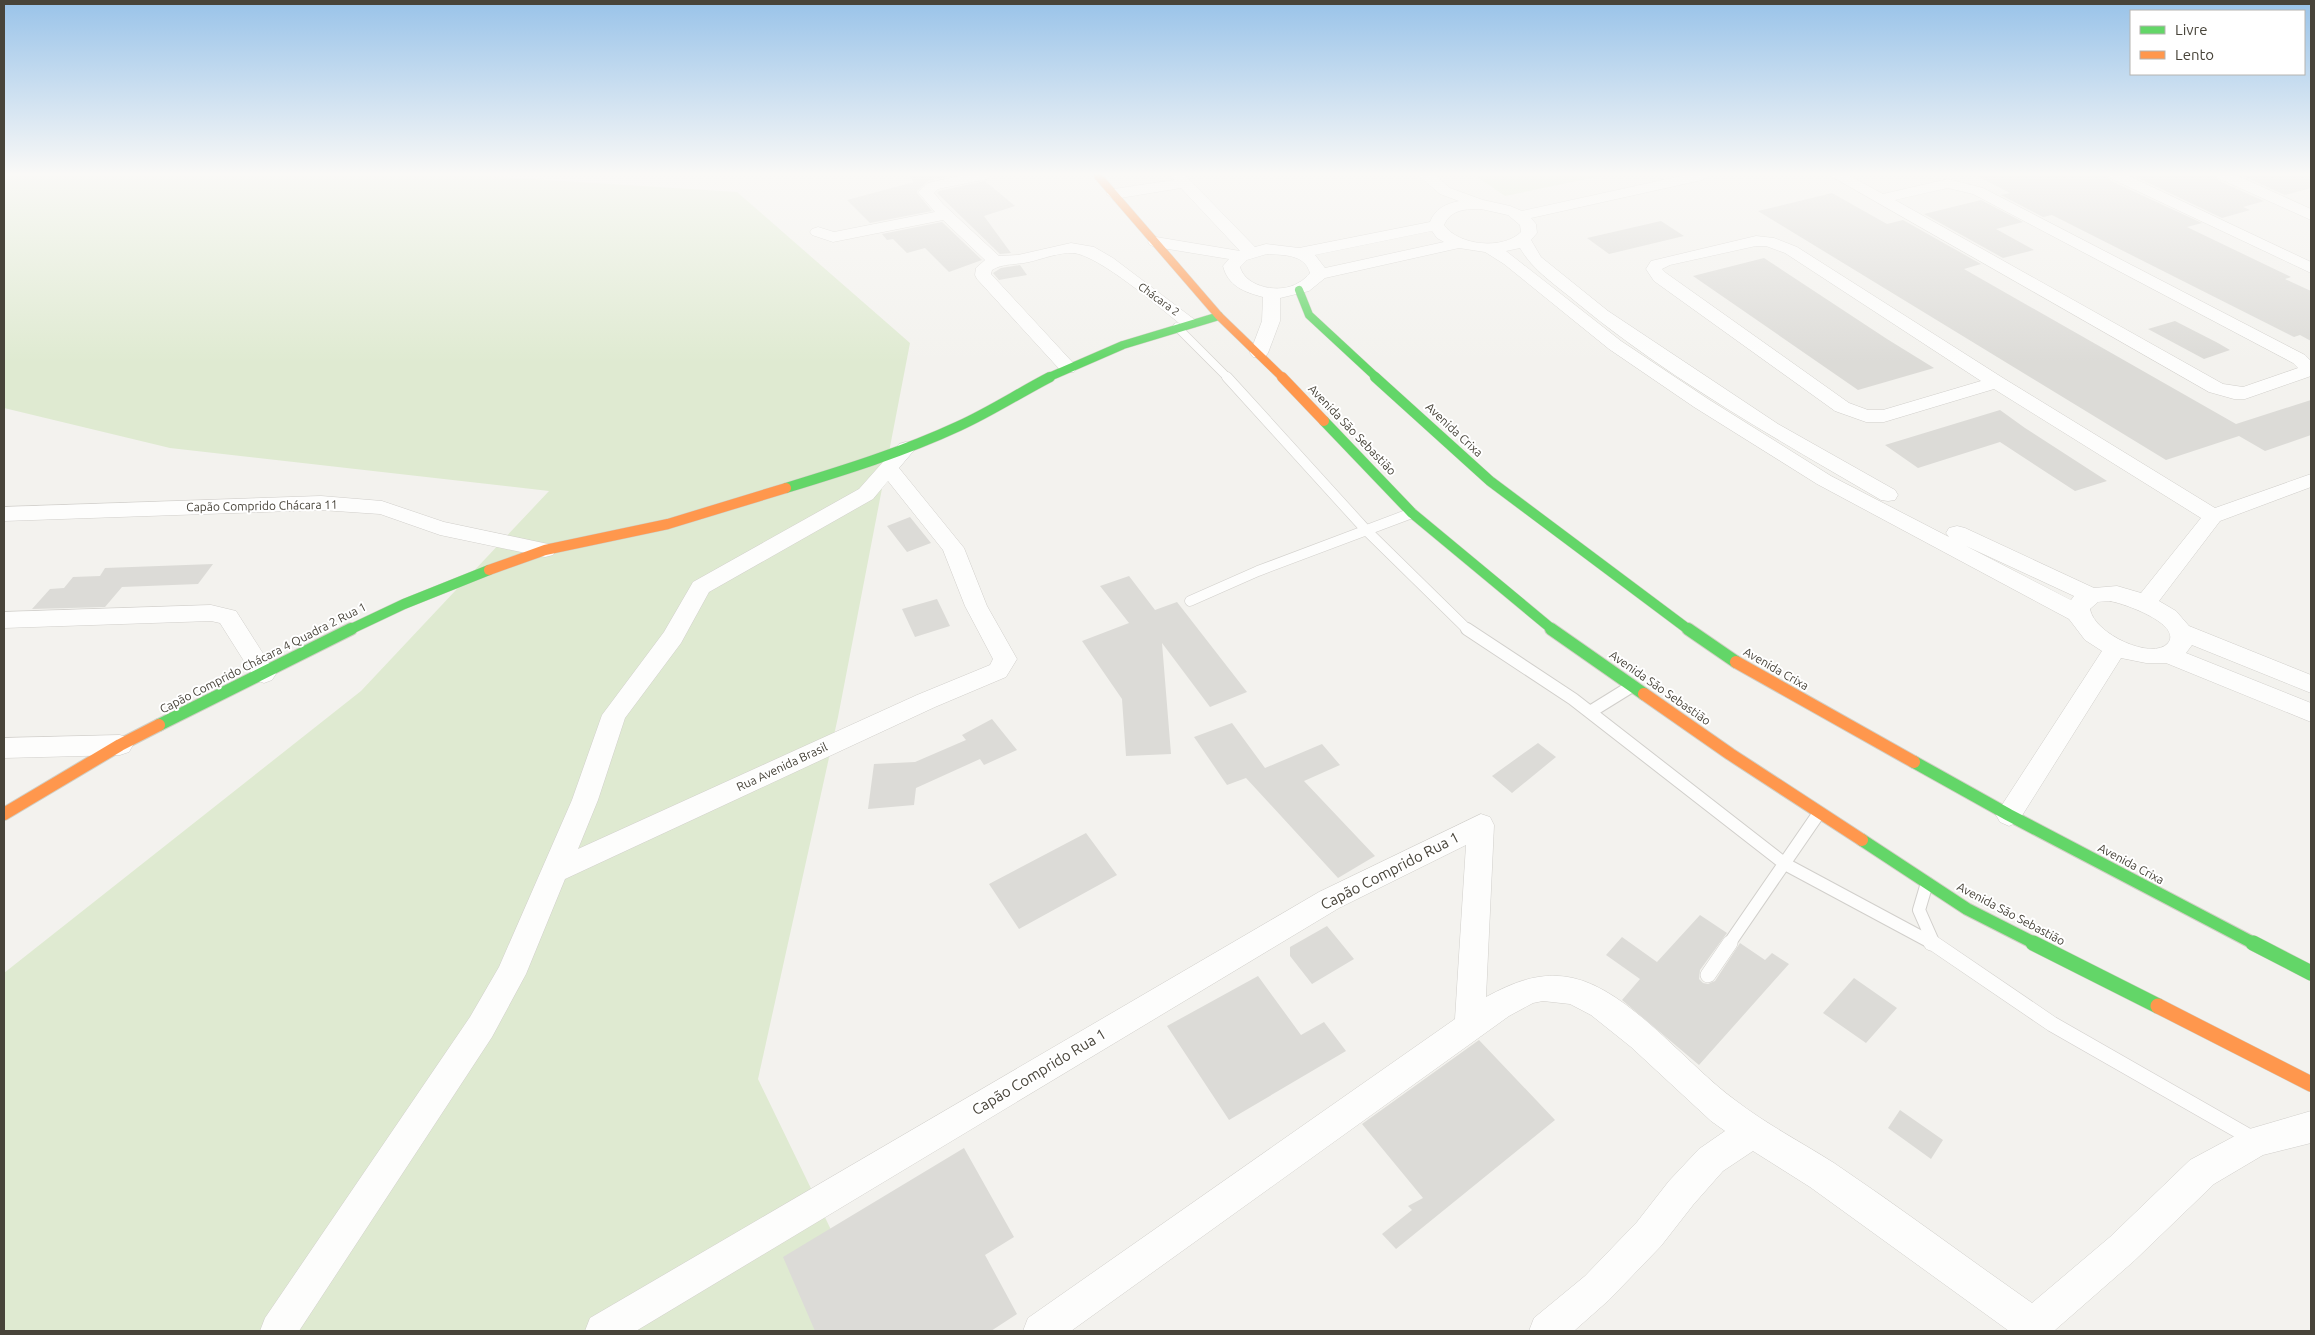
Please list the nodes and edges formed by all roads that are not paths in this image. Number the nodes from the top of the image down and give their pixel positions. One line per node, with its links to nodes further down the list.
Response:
1 (972, 238): 16 (street)
2 (1153, 238): 11 (street, Avenida São Sebastião)
3 (1231, 238): 15 (street)
4 (1371, 238): 14 (street)
5 (1450, 238): 12 (street)
6 (1526, 238): 10 (street)
7 (1950, 238): 8 (street)
8 (2068, 238)
9 (2248, 238): 17 (street)
10 (1524, 241): 13 (street); 33 (street)
11 (1156, 242): 15 (street); 21 (street, Avenida São Sebastião)
12 (1459, 243): 13 (street); 18 (street)
13 (1490, 248): 36 (street)
14 (1300, 253): 15 (street); 18 (street)
15 (1245, 254): 20 (street)
16 (995, 260): 22 (street, Chácara 2); 24 (street)
17 (2311, 268)
18 (1319, 274): 19 (street)
19 (1299, 290): 20 (street); 50 (street, Avenida Crixa)
20 (1272, 293): 23 (street)
21 (1219, 316): 22 (street, Capão Comprido Chácara 4 Quadra 2 Rua 1); 23 (street, Avenida São Sebastião)
22 (1184, 325): 24 (street, Capão Comprido Chácara 4 Quadra 2 Rua 1); 31 (lane)
23 (1259, 353): 28 (street, Avenida São Sebastião)
24 (1068, 368): 26 (street, Capão Comprido Chácara 4 Quadra 2 Rua 1)
25 (1996, 382): 25 (street); 30 (street)
26 (897, 458): 32 (street, Capão Comprido Chácara 4 Quadra 2 Rua 1); 52 (street); 52 (street, Rua Avenida Brasil)
27 (2311, 480): 30 (street)
28 (1412, 513): 31 (lane); 43 (street, Avenida São Sebastião)
29 (4, 514): 32 (street, Capão Comprido Chácara 11)
30 (2214, 516): 35 (street)
31 (1366, 530): 34 (lane); 44 (lane)
32 (545, 550): 41 (street, Capão Comprido Chácara 4 Quadra 2 Rua 1)
33 (2091, 595): 35 (street); 36 (street)
34 (1190, 601)
35 (2146, 602): 38 (street)
36 (2079, 614): 39 (street)
37 (4, 620): 41 (street)
38 (2181, 632): 40 (street); 42 (street)
39 (2116, 648): 40 (street); 50 (street)
40 (2168, 655): 45 (street)
41 (264, 674): 46 (street, Capão Comprido Chácara 4 Quadra 2 Rua 1)
42 (2311, 684)
43 (1632, 686): 44 (lane); 48 (street, Avenida São Sebastião)
44 (1590, 712): 51 (lane)
45 (2311, 713)
46 (120, 746): 47 (street); 49 (street, Capão Comprido Chácara 4 Quadra 2 Rua 1)
47 (4, 748)
48 (1819, 812): 51 (lane); 53 (street, Avenida São Sebastião)
49 (4, 814)
50 (2009, 815): 55 (street, Avenida Crixa)
51 (1785, 864): 54 (lane); 56 (lane)
52 (554, 872): 63 (street)
53 (1927, 883): 54 (lane); 58 (street, Avenida São Sebastião)
54 (1934, 944): 61 (lane)
55 (2311, 973)
56 (1708, 975)
57 (1470, 1025): 60 (street); 64 (street, Capão Comprido Rua 1); 65 (street)
58 (2311, 1084)
59 (2311, 1127): 61 (street)
60 (1753, 1132): 62 (street); 66 (street)
61 (2257, 1141): 62 (street)
62 (2030, 1328)
63 (278, 1331)
64 (604, 1331)
65 (1041, 1331)
66 (1547, 1331)

